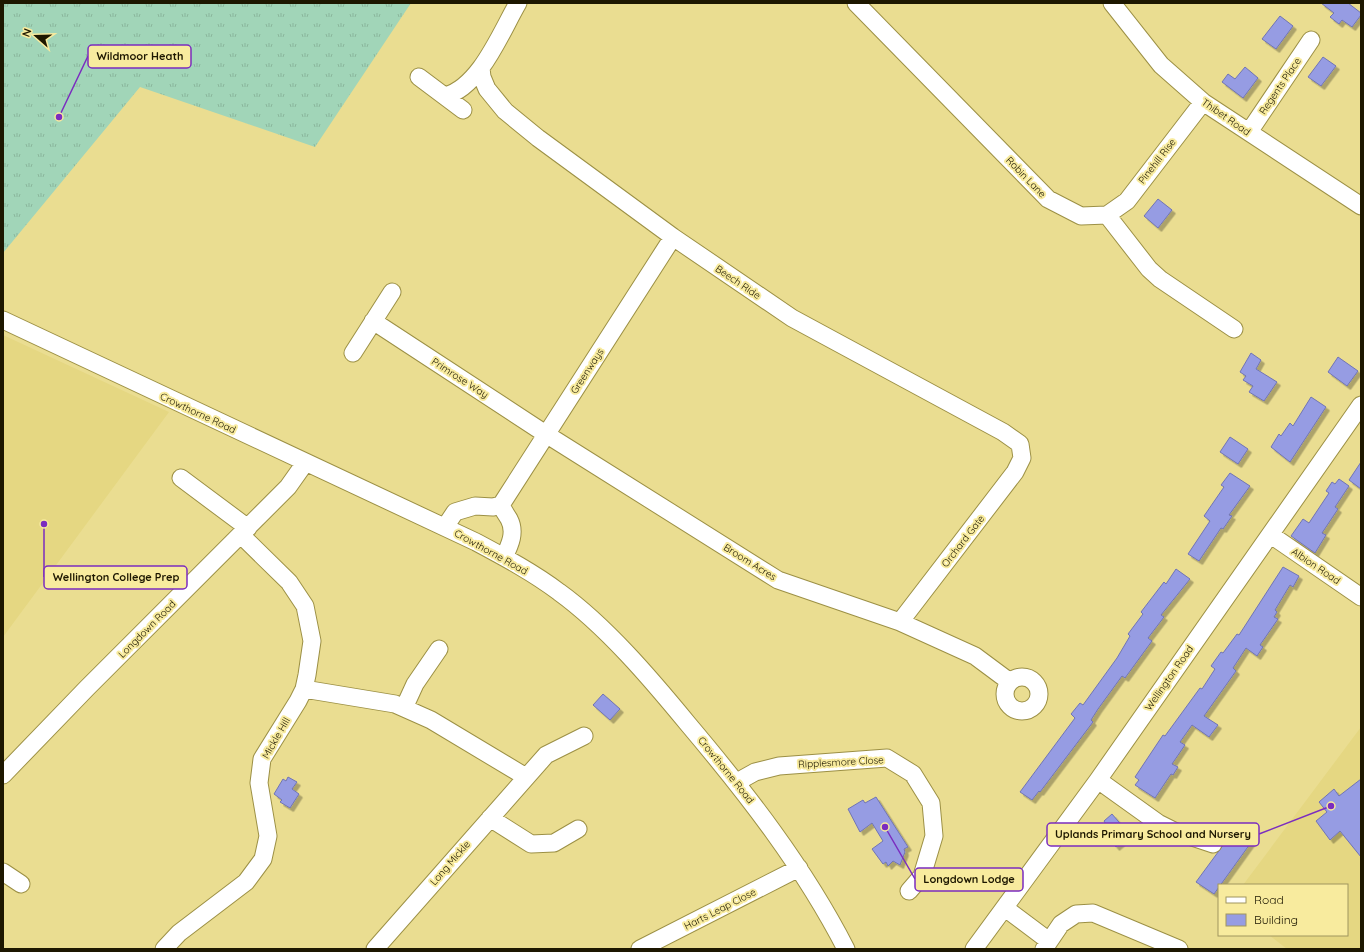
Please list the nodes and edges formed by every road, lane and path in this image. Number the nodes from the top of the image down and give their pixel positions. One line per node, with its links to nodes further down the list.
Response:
1 (518, 3): 5 (street)
2 (856, 3): 14 (street, Robin Lane)
3 (1112, 3): 10 (street, Thibet Road)
4 (1311, 40): 12 (street, Regents Place)
5 (481, 68): 7 (street); 8 (street, Beech Ride)
6 (419, 77): 9 (street)
7 (467, 84): 8 (street); 9 (street)
8 (487, 88): 15 (street, Beech Ride)
9 (445, 96): 11 (street)
10 (1204, 102): 12 (street, Thibet Road); 14 (street, Pinehill Rise)
11 (463, 110)
12 (1249, 132): 13 (street, Thibet Road)
13 (1361, 206)
14 (1107, 215): 19 (street)
15 (673, 238): 22 (street, Greenways); 23 (street, Beech Ride)
16 (392, 292): 18 (street)
17 (3, 320): 24 (street, Crowthorne Road)
18 (373, 321): 20 (street); 22 (street, Primrose Way)
19 (1234, 329)
20 (353, 354)
21 (1361, 405): 29 (street, Wellington Road)
22 (547, 434): 26 (street, Greenways); 32 (street, Broom Acres)
23 (1022, 458): 32 (street, Orchard Gate)
24 (306, 463): 27 (street, Crowthorne Road); 28 (street, Longdown Road)
25 (181, 478): 28 (street, Mickle Hill)
26 (501, 505): 27 (street); 30 (street)
27 (445, 528): 30 (street, Crowthorne Road)
28 (244, 531): 35 (street, Mickle Hill); 38 (street, Longdown Road)
29 (1271, 536): 31 (street, Albion Road); 40 (street, Wellington Road)
30 (504, 557): 41 (street, Crowthorne Road)
31 (1361, 597)
32 (900, 622): 34 (street, Broom Acres)
33 (439, 649): 36 (street)
34 (1010, 682)
35 (304, 689): 36 (street); 51 (street, Mickle Hill)
36 (404, 708): 39 (street)
37 (584, 736): 39 (street, Long Mickle)
38 (3, 775)
39 (526, 777): 42 (street, Long Mickle)
40 (1098, 780): 44 (street); 49 (street, Wellington Road)
41 (737, 782): 45 (street, Crowthorne Road); 48 (street, Ripplesmore Close)
42 (490, 818): 43 (street); 52 (street, Long Mickle)
43 (578, 829)
44 (1213, 844)
45 (799, 868): 53 (street, Harts Leap Close); 54 (street, Crowthorne Road)
46 (3, 872): 47 (street)
47 (21, 884)
48 (909, 891)
49 (1005, 908): 50 (street); 55 (street, Wellington Road)
50 (1046, 945): 56 (street)
51 (164, 949)
52 (375, 949)
53 (640, 949)
54 (846, 949)
55 (974, 949)
56 (1179, 949)

